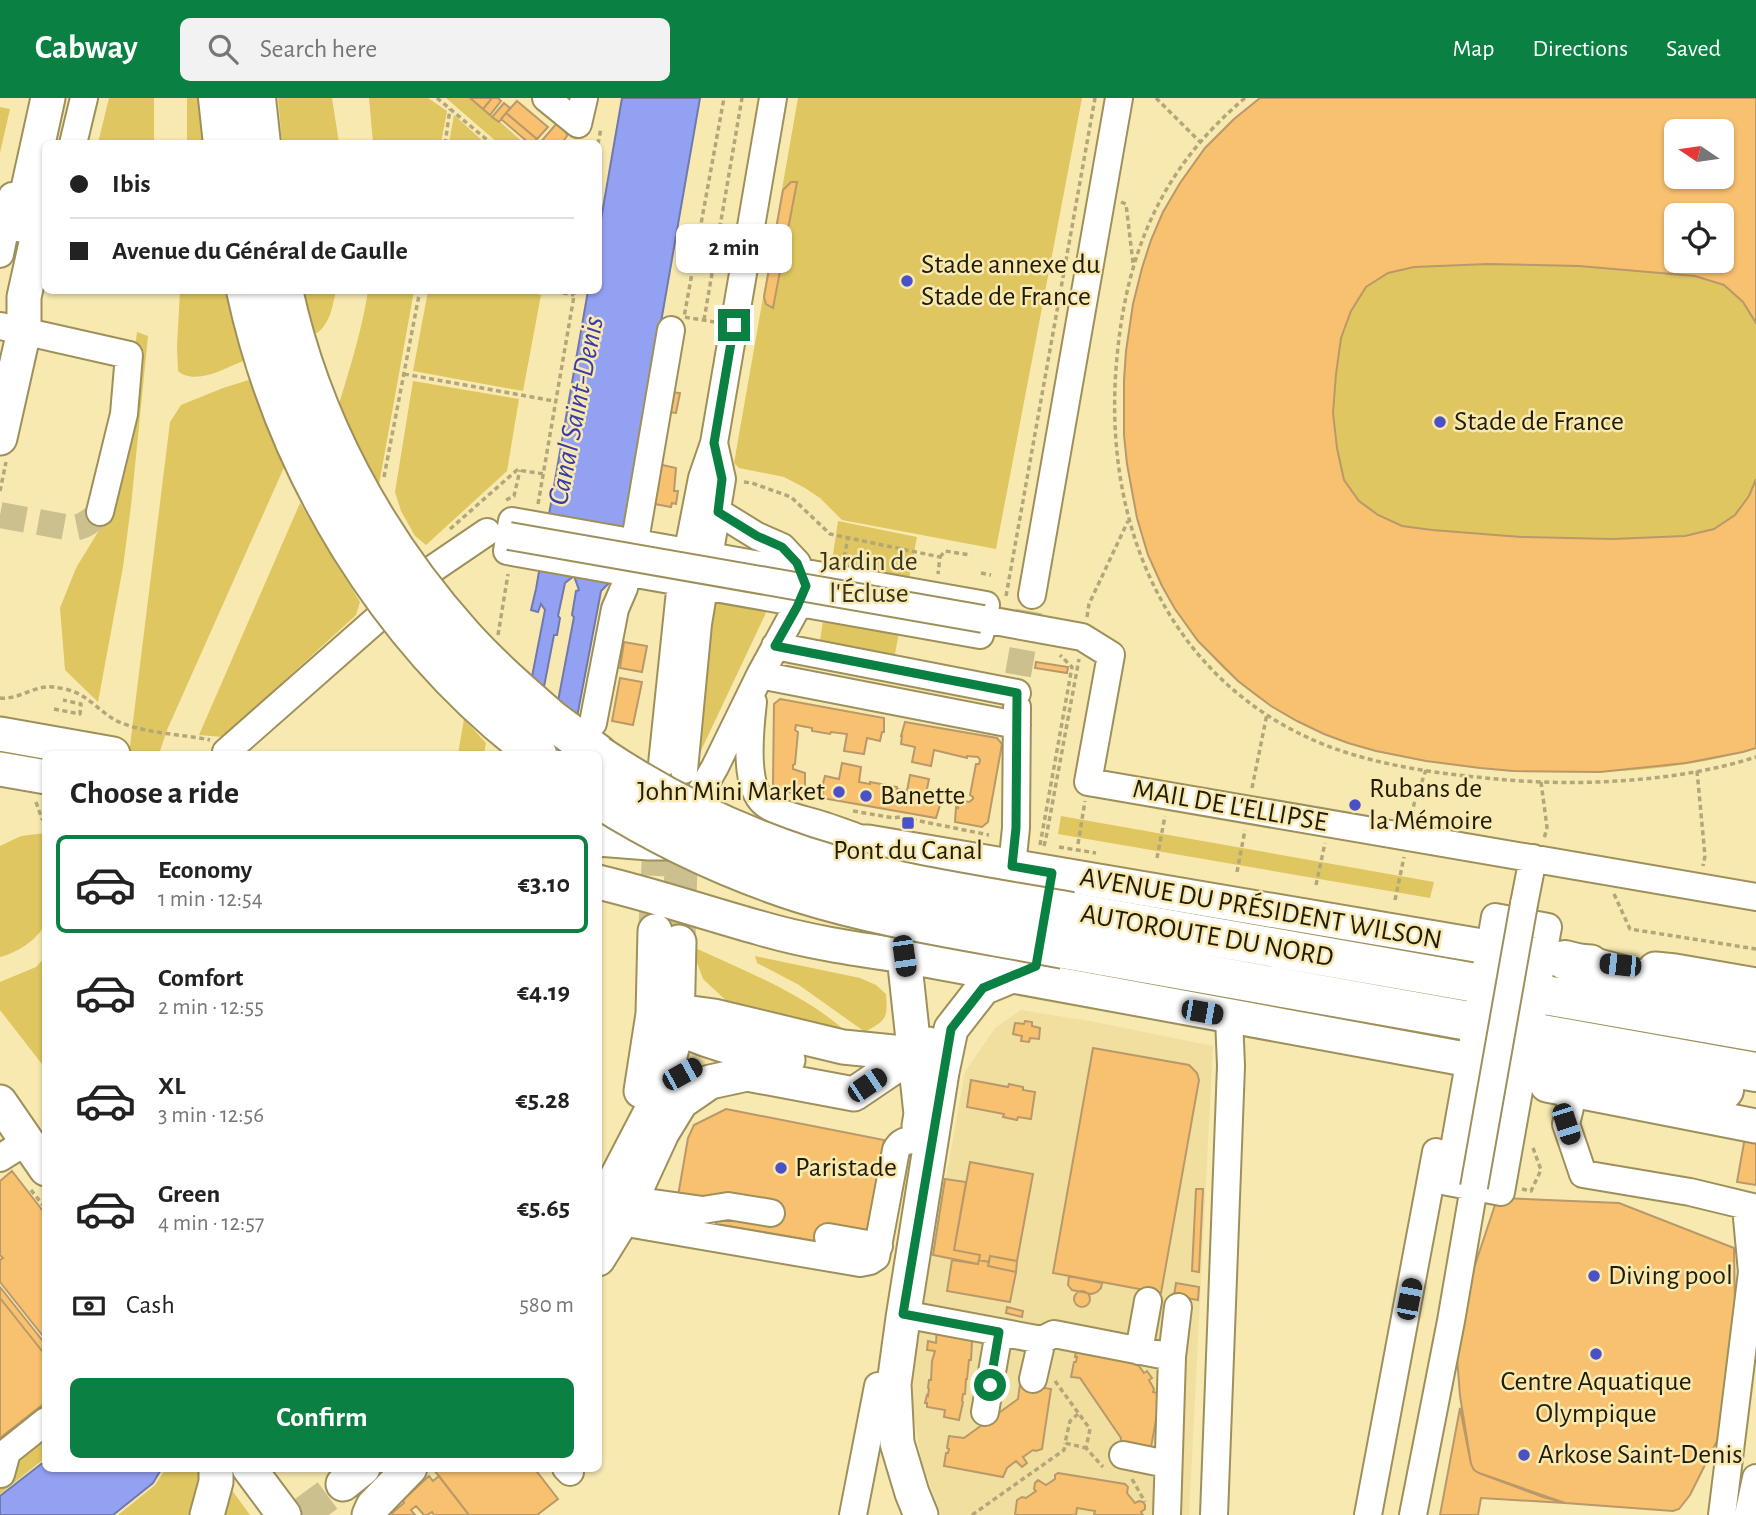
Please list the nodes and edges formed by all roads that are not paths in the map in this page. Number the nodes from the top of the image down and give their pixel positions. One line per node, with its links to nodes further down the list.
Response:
1 (33, 98): 16 (street)
2 (48, 98): 20 (main road)
3 (67, 98): 11 (main road)
4 (83, 98): 12 (street)
5 (218, 98): 13 (highway)
6 (256, 98): 14 (highway)
7 (546, 98): 8 (street)
8 (584, 98)
9 (774, 98): 23 (street)
10 (1119, 98): 30 (street)
11 (58, 140)
12 (74, 140)
13 (223, 140)
14 (261, 140)
15 (42, 216): 20 (main road)
16 (0, 254)
17 (42, 280): 20 (street)
18 (247, 294): 39 (highway, bridge)
19 (284, 294): 36 (highway, AUTOROUTE DU NORD, bridge)
20 (8, 324): 22 (main road); 24 (street)
21 (671, 330): 26 (street)
22 (0, 438)
23 (714, 443): 25 (street); 28 (street)
24 (100, 512)
25 (718, 512): 27 (street); 28 (street)
26 (636, 535): 28 (street); 36 (street)
27 (757, 536): 28 (street); 32 (street)
28 (698, 539): 40 (street)
29 (434, 568): 48 (street, MAIL DE L'ELLIPSE, bridge)
30 (1032, 595)
31 (377, 619): 37 (street)
32 (775, 646): 33 (street); 34 (street)
33 (758, 679): 34 (street); 45 (street); 46 (street)
34 (1017, 725): 50 (street)
35 (0, 734): 38 (main road)
36 (597, 744): 58 (highway, AUTOROUTE DU NORD, bridge)
37 (217, 746)
38 (94, 751)
39 (534, 751)
40 (673, 767)
41 (0, 769): 42 (main road)
42 (41, 791)
43 (602, 799): 65 (highway, AUTOROUTE DU NORD, bridge)
44 (602, 839): 46 (main road, AVENUE DU PRÉSIDENT WILSON)
45 (868, 842): 46 (main road, AVENUE DU PRÉSIDENT WILSON); 47 (main road, AVENUE DU PRÉSIDENT WILSON)
46 (649, 843)
47 (924, 852): 50 (main road, AVENUE DU PRÉSIDENT WILSON); 55 (main road)
48 (1536, 859): 52 (street, MAIL DE L'ELLIPSE); 82 (street, bridge)
49 (1048, 860): 50 (main road, AVENUE DU PRÉSIDENT WILSON); 53 (main road, AVENUE DU PRÉSIDENT WILSON); 57 (main road)
50 (1012, 866)
51 (602, 883): 55 (main road)
52 (1756, 897)
53 (1490, 947): 56 (main road, AVENUE DU PRÉSIDENT WILSON); 58 (street)
54 (671, 949): 62 (main road); 64 (main road); 64 (main road)
55 (904, 956): 57 (main road); 67 (main road)
56 (1553, 958): 59 (main road, AVENUE DU PRÉSIDENT WILSON); 60 (street); 61 (highway)
57 (1011, 977): 63 (main road); 67 (main road)
58 (1483, 984): 60 (highway, AUTOROUTE DU NORD); 65 (street)
59 (1756, 985)
60 (1536, 993): 66 (highway, AUTOROUTE DU NORD); 69 (street)
61 (1756, 1007)
62 (714, 1016): 64 (main road); 67 (main road)
63 (1229, 1017): 70 (main road); 112 (street)
64 (669, 1018): 68 (main road); 74 (main road); 79 (main road)
65 (1476, 1022): 69 (highway, AUTOROUTE DU NORD); 70 (street)
66 (1756, 1032)
67 (936, 1047): 72 (main road); 78 (main road); 91 (main road)
68 (742, 1051): 72 (main road); 74 (main road)
69 (1524, 1058): 70 (highway); 71 (highway, AUTOROUTE DU NORD); 73 (main road); 75 (highway); 82 (street)
70 (1468, 1060): 82 (street); 113 (street)
71 (1756, 1072)
72 (880, 1077): 84 (main road)
73 (1574, 1091): 77 (main road); 83 (street)
74 (661, 1092): 79 (main road)
75 (1756, 1094)
76 (0, 1102): 80 (main road)
77 (1756, 1126)
78 (918, 1139): 87 (street); 95 (main road)
79 (632, 1148): 84 (main road)
80 (13, 1149): 81 (main road)
81 (42, 1167)
82 (1474, 1187): 114 (street)
83 (1751, 1208): 115 (street)
84 (617, 1212): 85 (street); 87 (street); 88 (main road)
85 (771, 1213)
86 (828, 1237): 87 (street)
87 (879, 1246)
88 (602, 1249)
89 (1148, 1301): 93 (street)
90 (1178, 1307): 94 (street)
91 (903, 1314): 92 (street); 111 (main road)
92 (999, 1332): 93 (street); 96 (street)
93 (1139, 1351): 94 (street)
94 (1172, 1357): 98 (street)
95 (878, 1386): 109 (street); 110 (main road)
96 (985, 1412)
97 (42, 1423): 103 (street)
98 (1167, 1464): 99 (street); 105 (street)
99 (1121, 1468)
100 (216, 1472): 106 (main road)
101 (252, 1472): 107 (main road)
102 (406, 1472): 108 (main road)
103 (1, 1474)
104 (1756, 1478): 116 (street)
105 (1157, 1510)
106 (206, 1515)
107 (284, 1515)
108 (369, 1515)
109 (853, 1515)
110 (905, 1515)
111 (922, 1515)
112 (1214, 1515)
113 (1368, 1515)
114 (1413, 1515)
115 (1722, 1515)
116 (1748, 1515)

